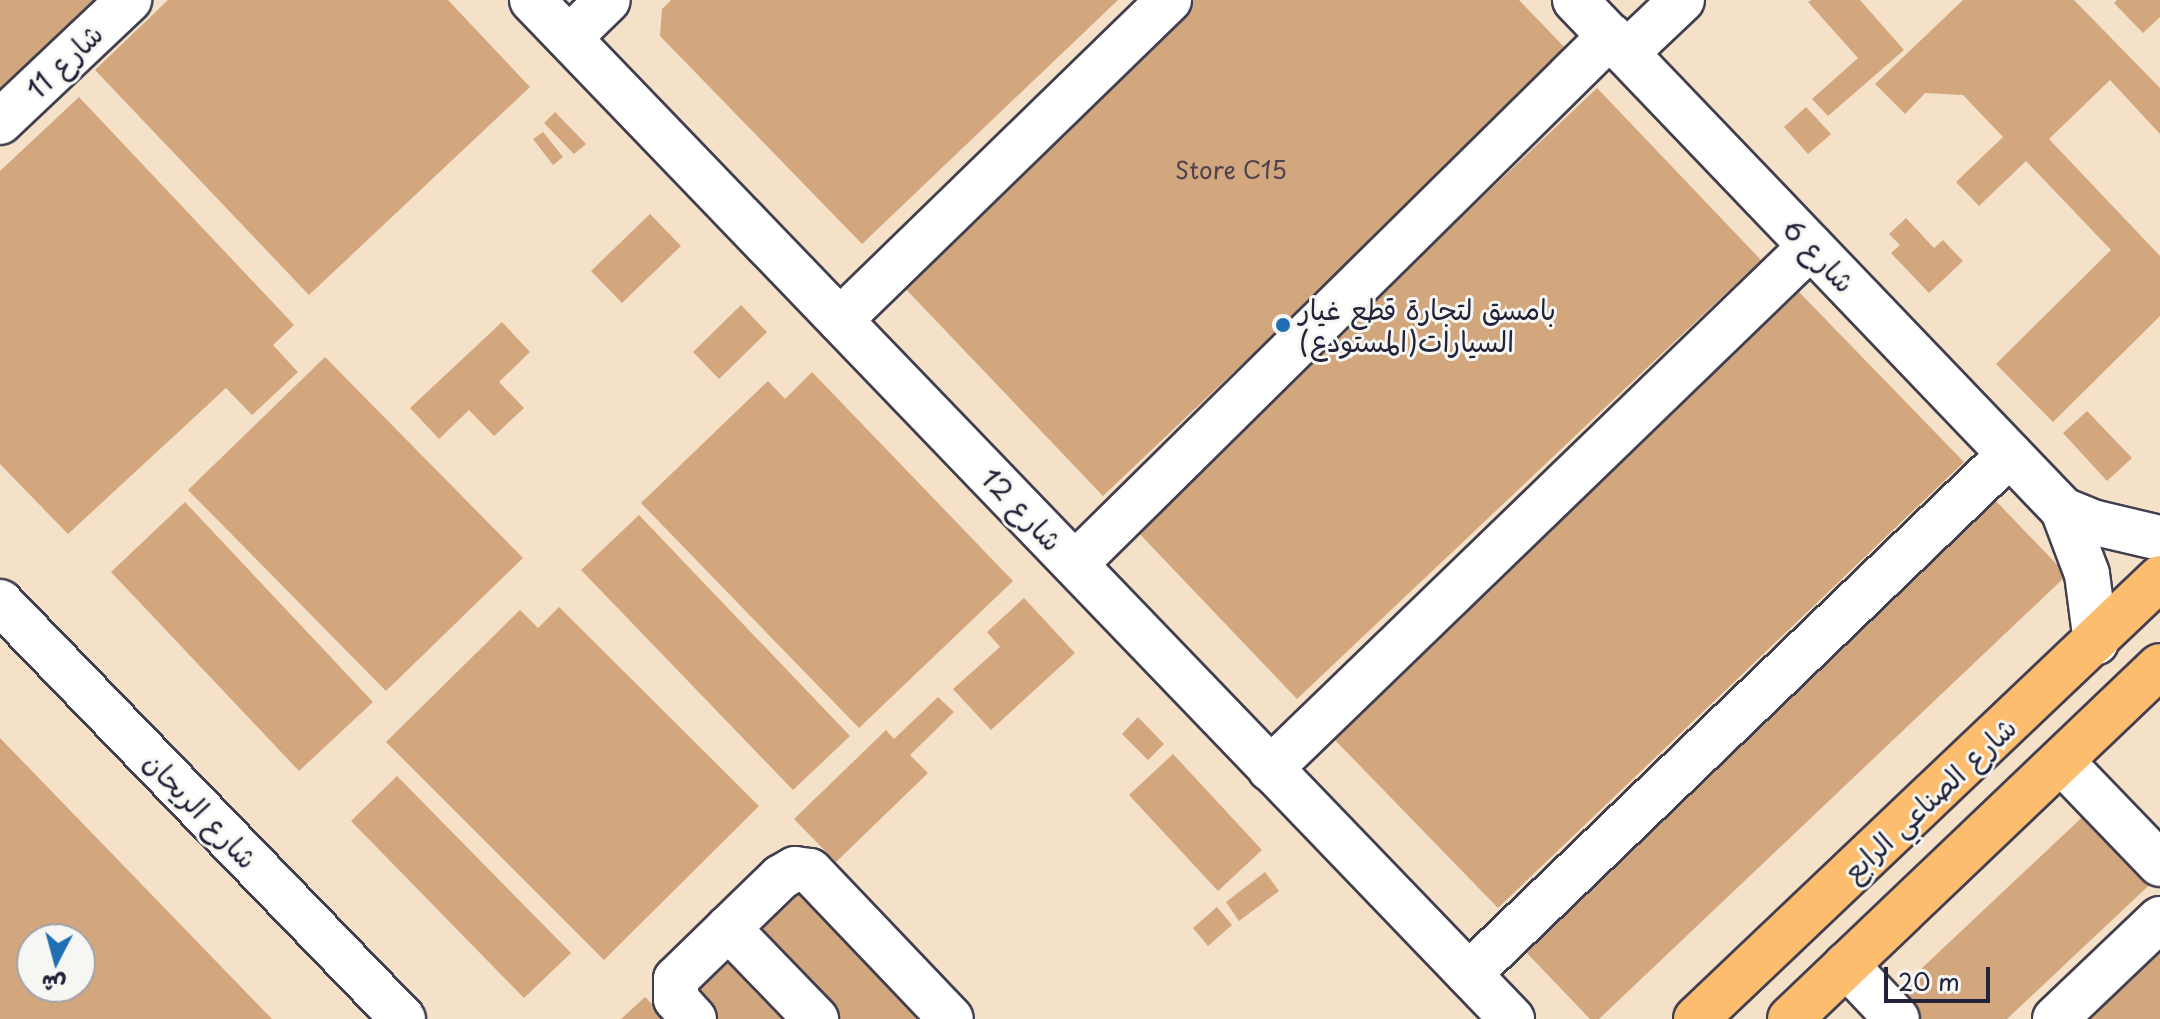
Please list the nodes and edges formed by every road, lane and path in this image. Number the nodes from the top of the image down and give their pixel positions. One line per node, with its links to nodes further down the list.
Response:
1 (129, 0): 9 (street, شارع 11)
2 (532, 0): 7 (street, شارع 12)
3 (608, 0): 7 (street)
4 (1169, 0): 11 (street)
5 (1575, 0): 8 (street, شارع 6)
6 (1682, 0): 8 (street)
7 (569, 38): 11 (street, شارع 12)
8 (1618, 45): 10 (street, شارع 6); 15 (street)
9 (0, 122)
10 (1811, 246): 12 (street, شارع 6); 21 (street)
11 (840, 320): 15 (street, شارع 12)
12 (2010, 454): 13 (street, شارع 6); 26 (street)
13 (2063, 510): 14 (street, شارع 6); 18 (street, شارع 6)
14 (2160, 538)
15 (1075, 564): 21 (street, شارع 12)
16 (2160, 578): 18 (main road, شارع الصناعي الرابع)
17 (0, 602): 27 (street, شارع الريحان)
18 (2096, 642): 32 (main road, شارع الصناعي الرابع)
19 (2160, 666): 20 (main road)
20 (2061, 761): 22 (street); 25 (main road)
21 (1270, 769): 26 (street, شارع 12)
22 (2160, 864)
23 (2160, 919): 35 (street)
24 (728, 928): 28 (street); 29 (street); 30 (street)
25 (1846, 965): 33 (main road); 34 (street)
26 (1469, 974): 31 (street, شارع 12)
27 (403, 1019)
28 (694, 1019)
29 (816, 1019)
30 (951, 1019)
31 (1512, 1019)
32 (1696, 1019)
33 (1790, 1019)
34 (1897, 1019)
35 (2055, 1019)

